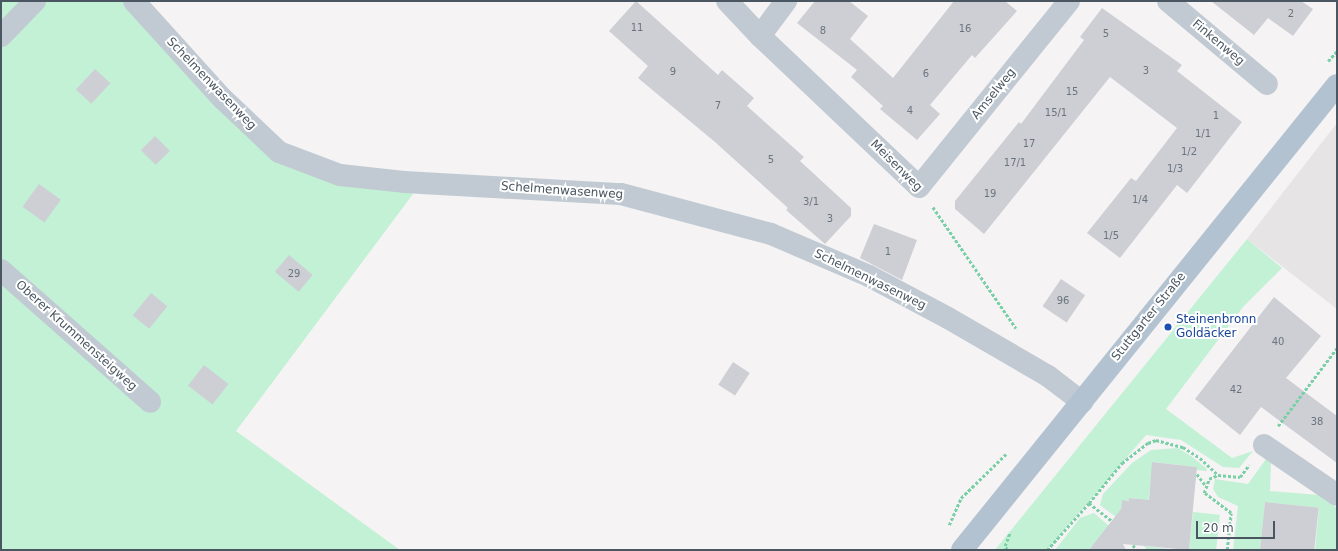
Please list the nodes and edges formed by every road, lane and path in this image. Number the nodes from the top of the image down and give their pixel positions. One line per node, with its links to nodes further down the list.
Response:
1 (35, 1): 7 (street)
2 (134, 1): 16 (street, Schelmenwasenweg)
3 (728, 1): 8 (street, Meisenweg)
4 (786, 1): 8 (street)
5 (1069, 1): 11 (street, Amselweg)
6 (1168, 1): 9 (street, Finkenweg)
7 (1, 36)
8 (760, 36): 11 (street, Meisenweg)
9 (1267, 84)
10 (1337, 85): 16 (main road, Stuttgarter Straße)
11 (919, 187): 13 (path, Meisenweg)
12 (1, 270): 15 (street, Oberer Krummensteigweg)
13 (1017, 329)
14 (1337, 348): 17 (path)
15 (150, 402)
16 (1082, 402): 25 (main road, Stuttgarter Straße)
17 (1264, 445): 19 (path); 21 (street)
18 (1197, 474): 20 (path)
19 (1218, 475): 20 (path); 22 (path)
20 (1206, 486): 28 (path)
21 (1337, 495)
22 (1089, 503): 23 (path); 26 (path)
23 (1112, 521)
24 (1133, 545): 27 (path)
25 (962, 550)
26 (1047, 550)
27 (1137, 550)
28 (1227, 550)

